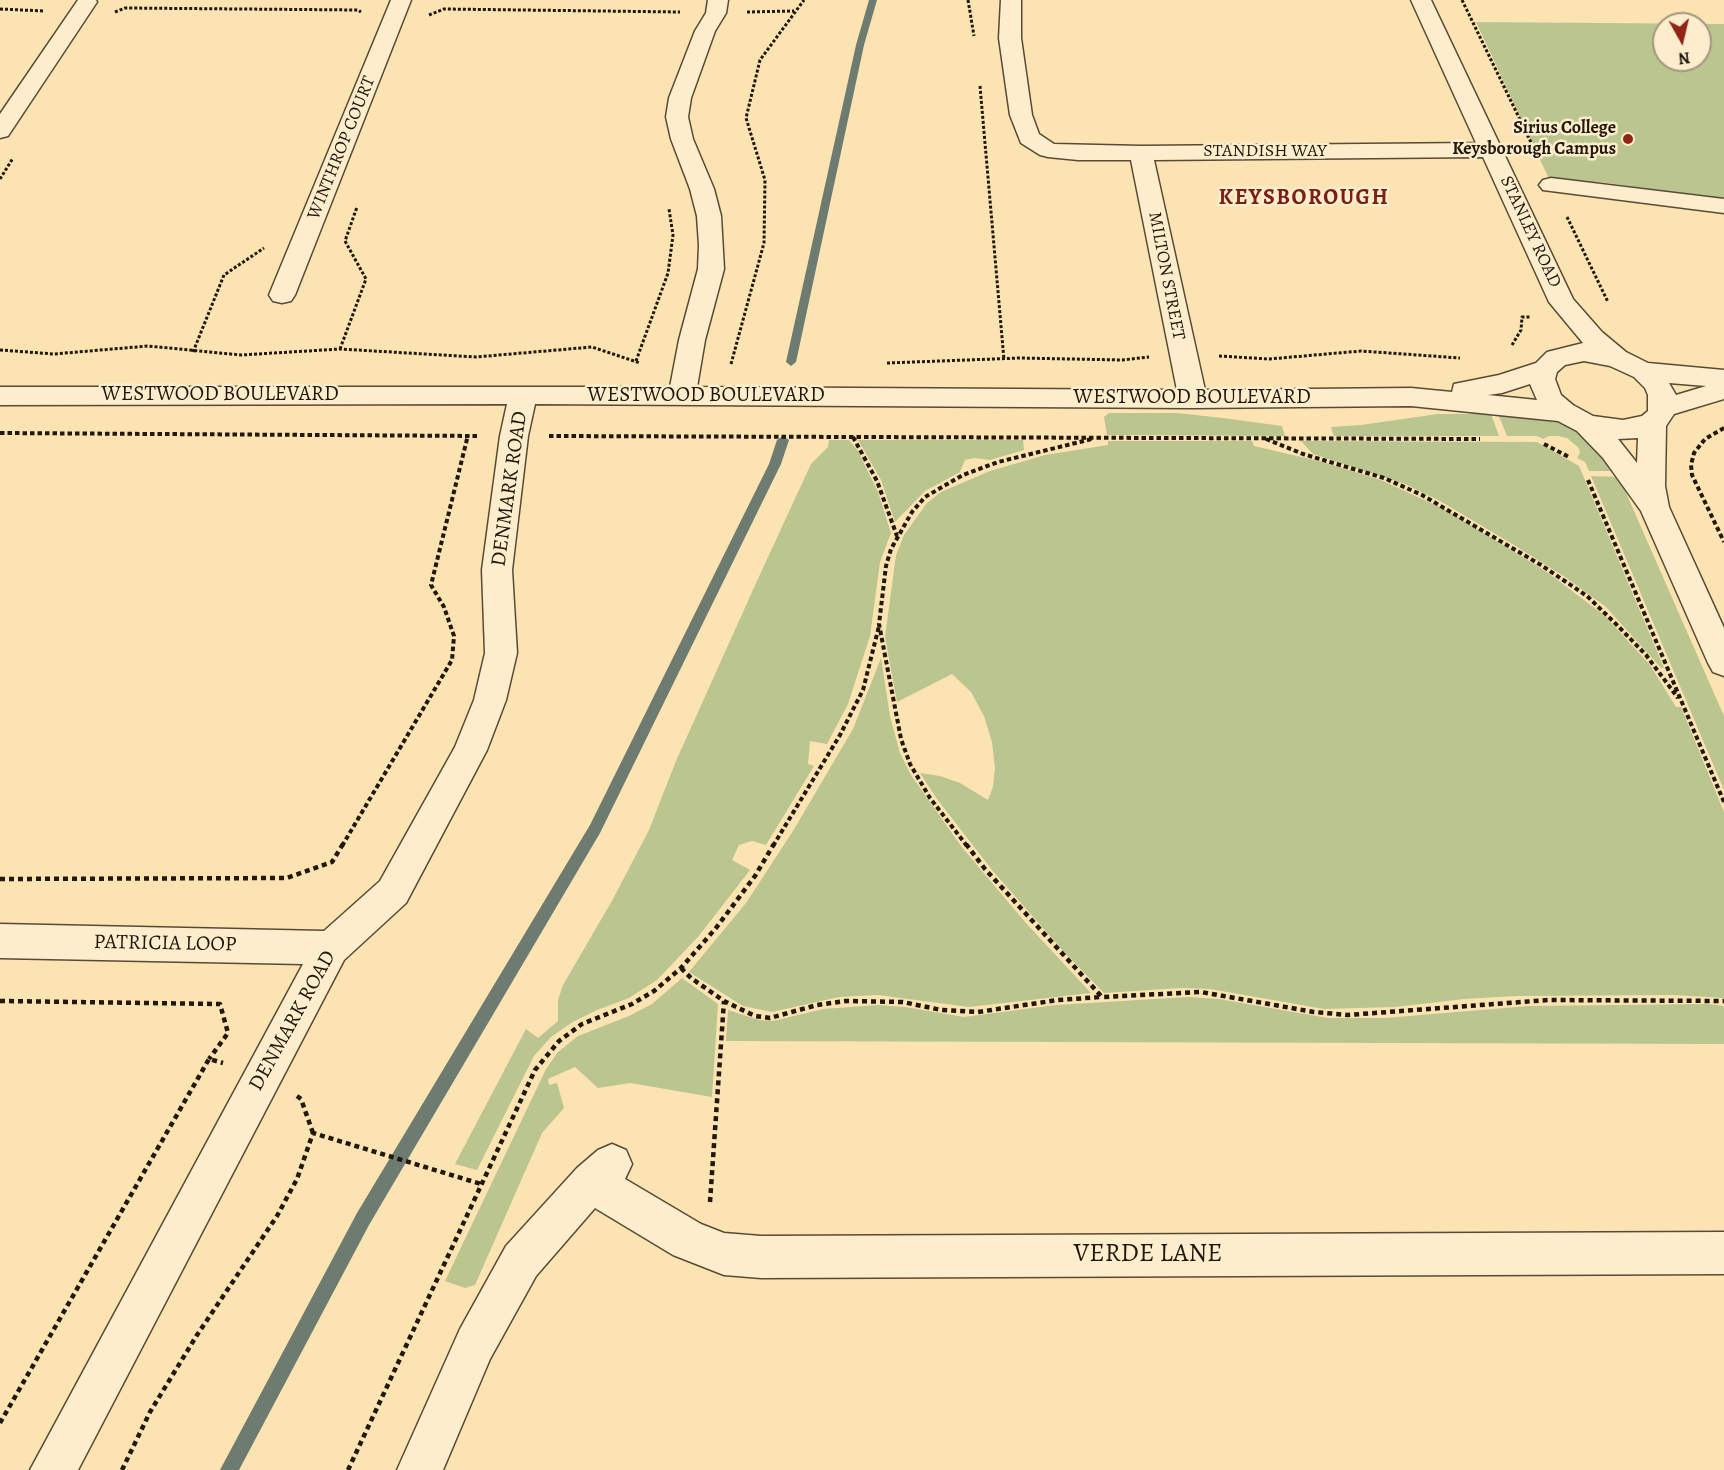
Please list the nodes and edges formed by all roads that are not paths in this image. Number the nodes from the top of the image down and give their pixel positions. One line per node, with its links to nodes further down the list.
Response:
1 (401, 0): 11 (street, WINTHROP COURT)
2 (1011, 0): 8 (street, STANDISH WAY)
3 (1420, 0): 7 (street, STANLEY ROAD)
4 (92, 4): 6 (street)
5 (717, 6): 19 (street)
6 (0, 131)
7 (1493, 150): 8 (street, STANDISH WAY); 12 (street, STANLEY ROAD)
8 (1141, 153): 21 (street, MILTON STREET)
9 (1551, 185): 10 (street)
10 (1724, 206)
11 (282, 295)
12 (1555, 335): 13 (street, WESTWOOD BOULEVARD); 13 (street, STANLEY ROAD); 20 (street, WESTWOOD BOULEVARD); 23 (street)
13 (1617, 358): 14 (street)
14 (1643, 371): 15 (street); 22 (street)
15 (1724, 379)
16 (1724, 390): 22 (street)
17 (524, 395): 18 (street, WESTWOOD BOULEVARD); 19 (street, WESTWOOD BOULEVARD); 27 (street, DENMARK ROAD)
18 (0, 396)
19 (682, 396): 21 (street, WESTWOOD BOULEVARD)
20 (1411, 397): 21 (street, WESTWOOD BOULEVARD); 23 (street, WESTWOOD BOULEVARD)
21 (1193, 399)
22 (1658, 415): 23 (street, WESTWOOD BOULEVARD); 24 (street)
23 (1575, 418): 24 (street)
24 (1654, 507): 25 (street)
25 (1724, 663)
26 (0, 941): 27 (street, PATRICIA LOOP)
27 (331, 948): 29 (street, DENMARK ROAD)
28 (1724, 1253): 30 (street, VERDE LANE)
29 (53, 1470)
30 (420, 1470)

